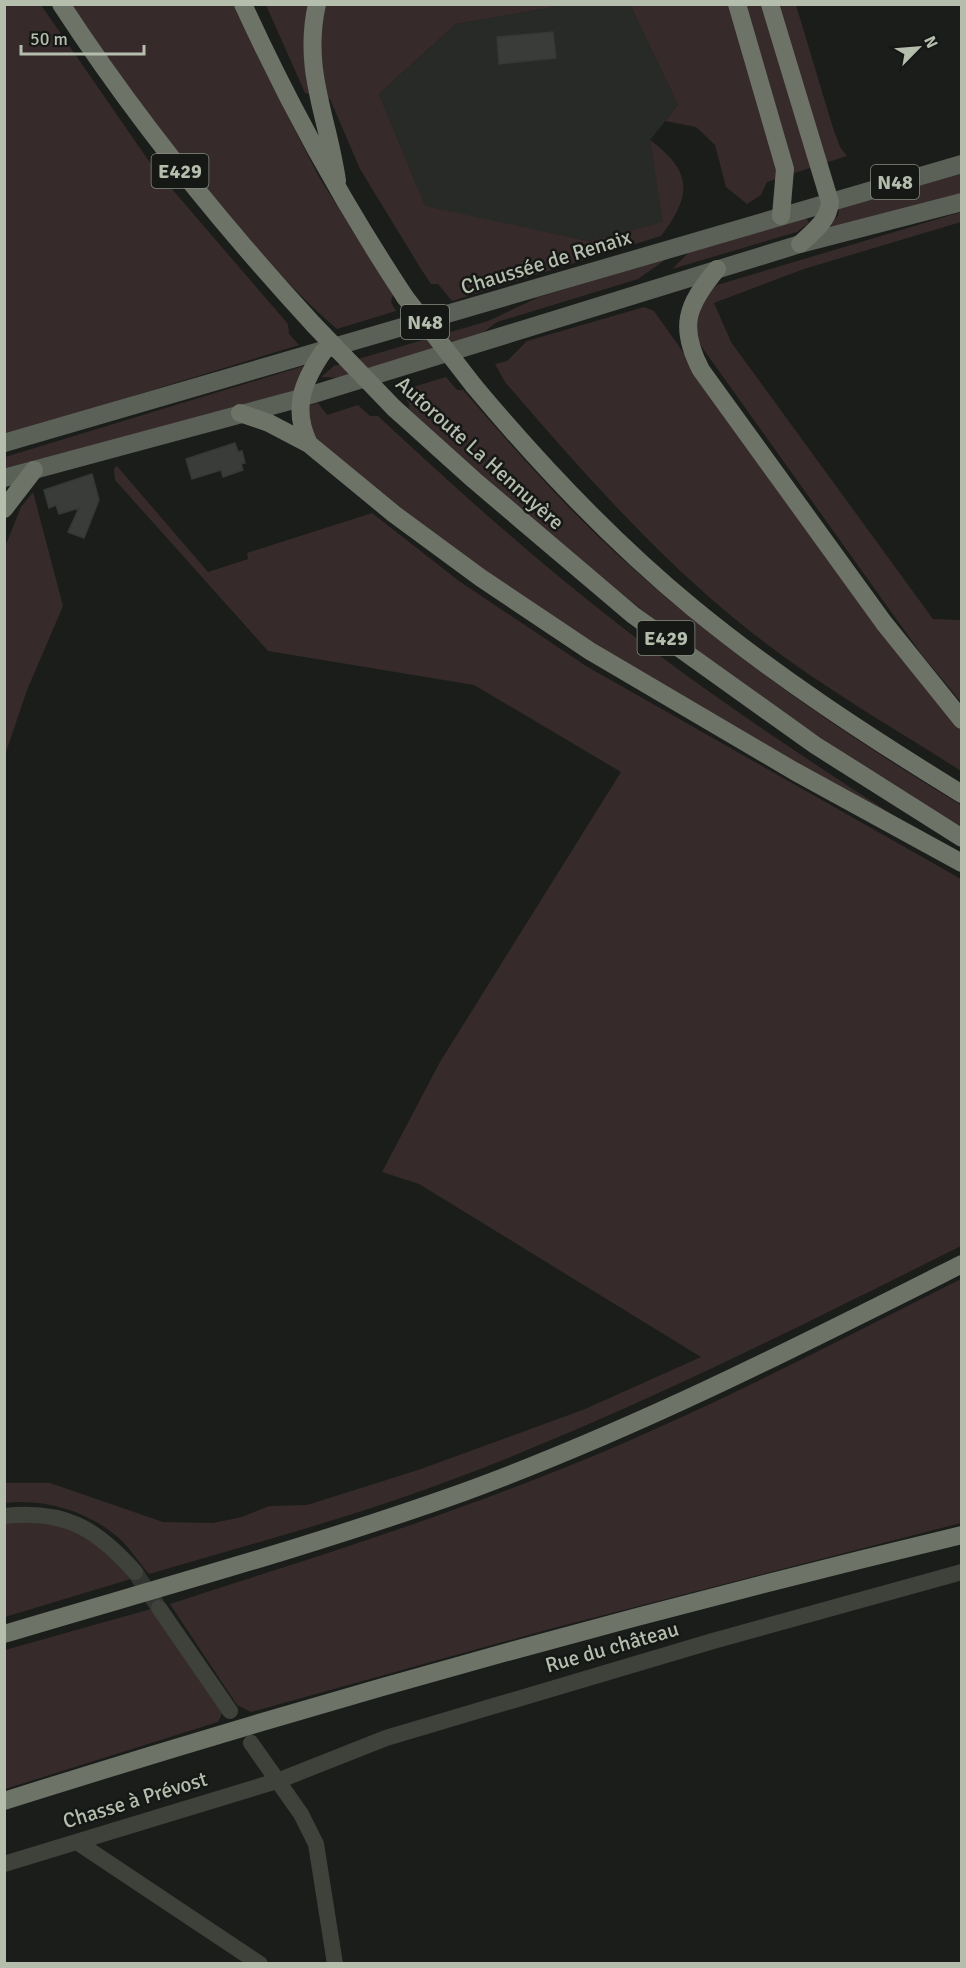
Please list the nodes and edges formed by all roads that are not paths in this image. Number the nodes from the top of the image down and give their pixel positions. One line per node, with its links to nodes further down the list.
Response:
1 (61, 4): 23 (highway, Autoroute La Hennuyère / E429, bridge)
2 (243, 4): 7 (highway, Autoroute La Hennuyère / E429)
3 (317, 4): 7 (highway)
4 (737, 4): 10 (highway)
5 (770, 4): 8 (highway)
6 (962, 164): 8 (main road, Chaussée de Renaix / N48)
7 (338, 191): 22 (highway, Autoroute La Hennuyère / E429, bridge)
8 (830, 202): 10 (main road, Chaussée de Renaix / N48); 11 (highway)
9 (962, 202): 11 (main road, N48)
10 (781, 216): 13 (main road, Chaussée de Renaix / N48)
11 (800, 244): 12 (main road, N48)
12 (717, 269): 14 (main road, N48); 21 (highway)
13 (323, 352): 14 (highway); 16 (main road, Chaussée de Renaix / N48)
14 (301, 398): 15 (main road, N48); 17 (highway)
15 (240, 413): 17 (highway); 18 (main road, N48)
16 (4, 443)
17 (309, 444): 24 (highway)
18 (34, 470): 19 (main road, N48); 20 (highway)
19 (4, 478)
20 (4, 509)
21 (962, 720)
22 (962, 794)
23 (962, 838)
24 (962, 863)
25 (962, 1264): 31 (highway)
26 (4, 1516): 28 (street)
27 (962, 1535): 35 (highway)
28 (135, 1572)
29 (962, 1572): 34 (street, Rue du château)
30 (159, 1608): 32 (street)
31 (4, 1634)
32 (230, 1711)
33 (251, 1743): 34 (street)
34 (280, 1780): 36 (street, Chasse à Prévost); 39 (street)
35 (4, 1801)
36 (77, 1842): 37 (street, Chasse à Prévost); 38 (street)
37 (4, 1864)
38 (260, 1964)
39 (335, 1964)

